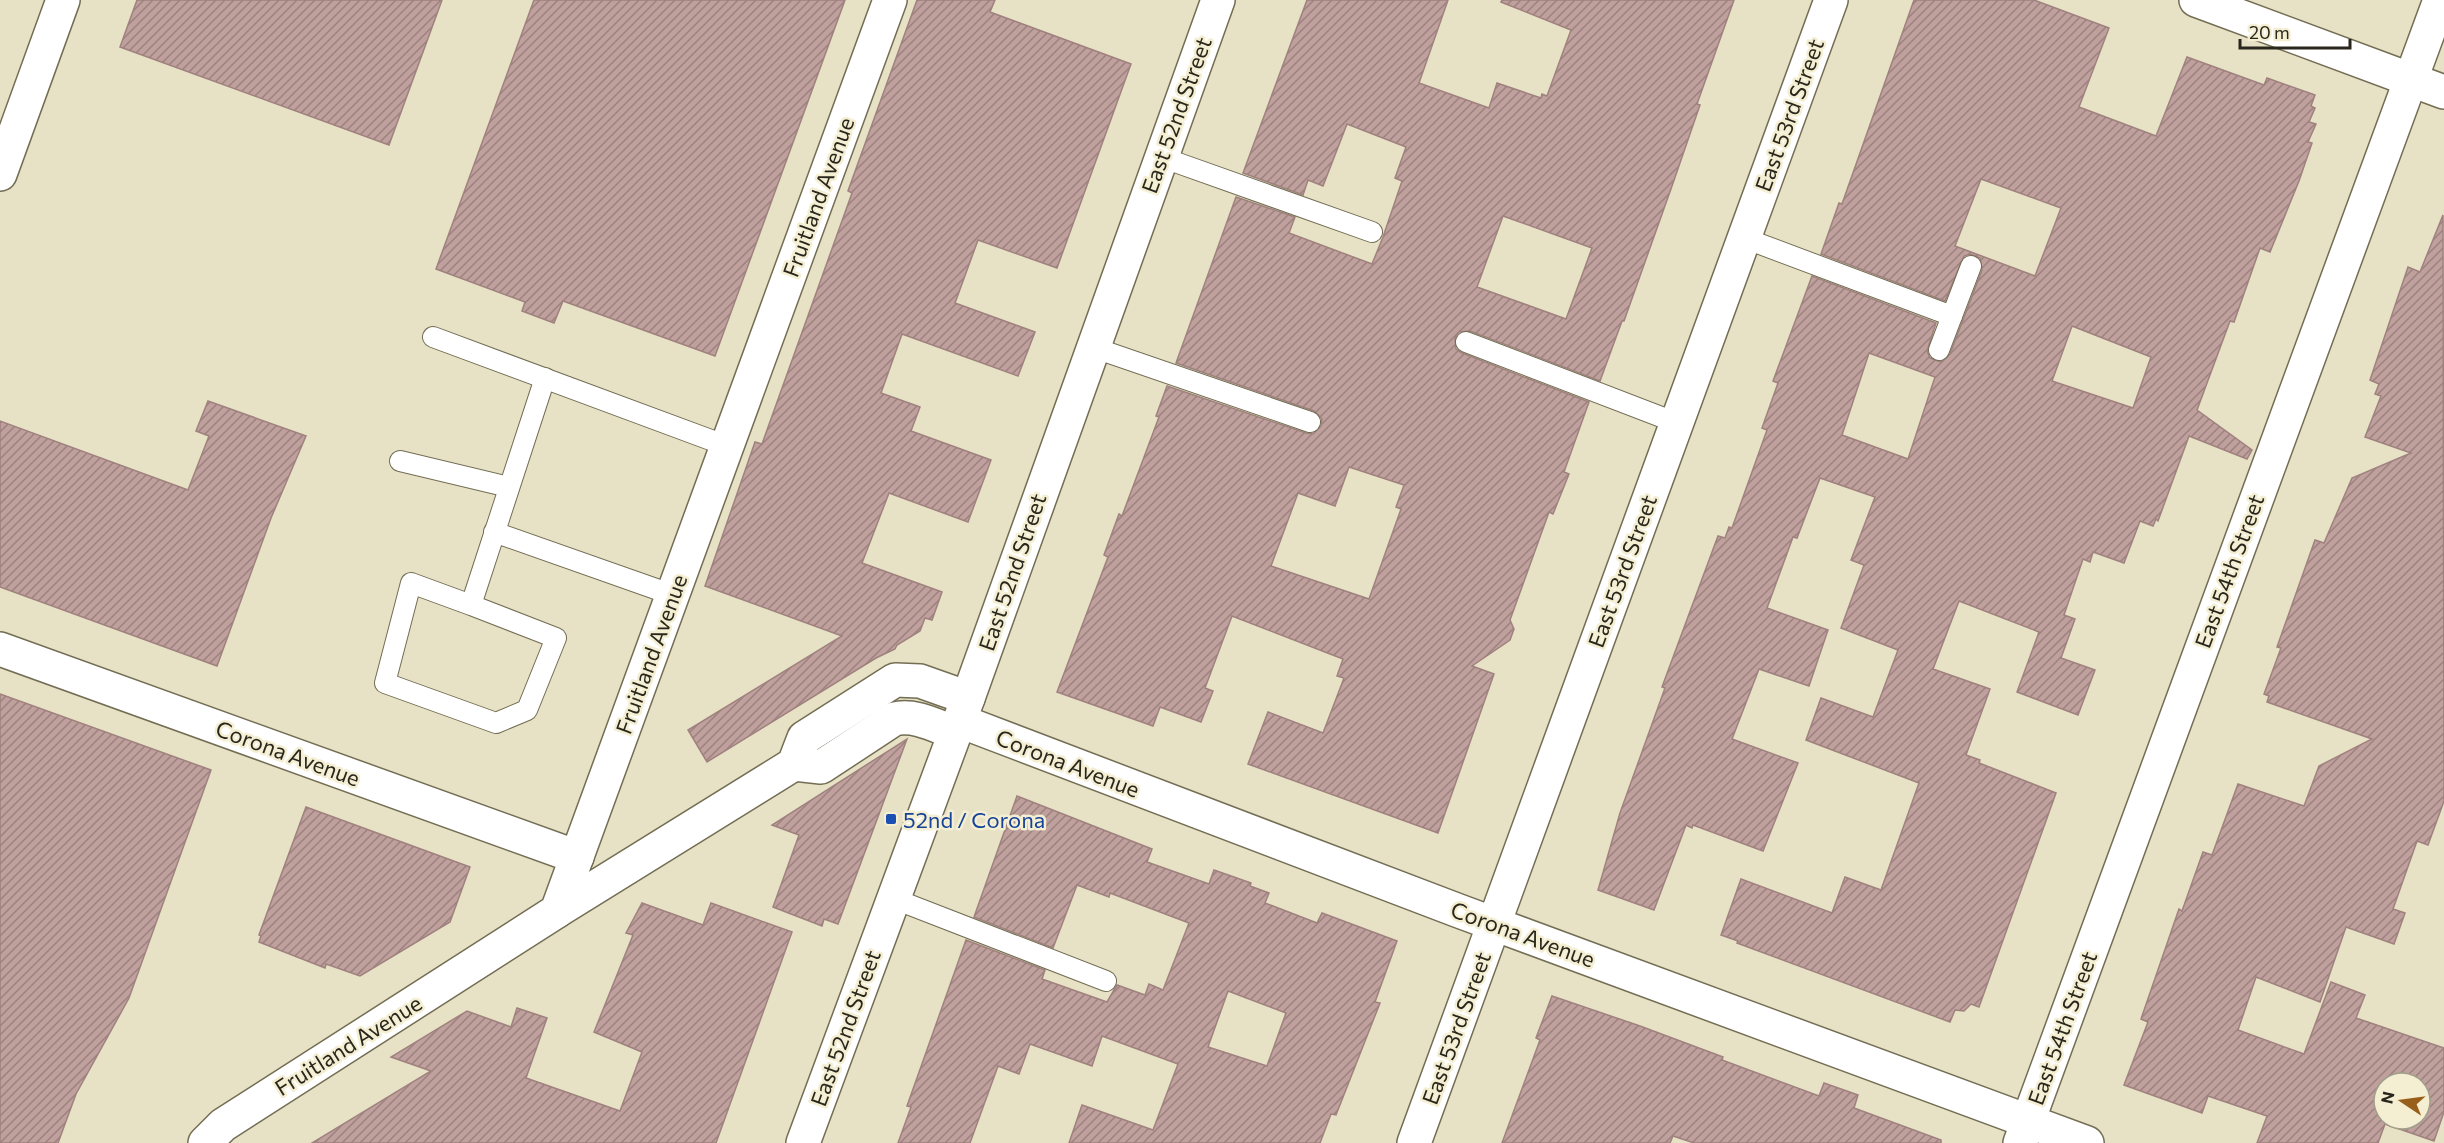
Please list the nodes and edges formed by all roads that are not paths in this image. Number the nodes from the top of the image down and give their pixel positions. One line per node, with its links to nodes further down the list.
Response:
1 (63, 0): 10 (street)
2 (890, 0): 22 (street, Fruitland Avenue)
3 (1218, 0): 9 (street, East 52nd Street)
4 (1831, 0): 12 (street, East 53rd Street)
5 (2196, 0): 7 (street)
6 (2440, 0): 7 (street, East 54th Street)
7 (2409, 79): 8 (street); 35 (street, East 54th Street)
8 (2444, 92)
9 (1161, 157): 11 (lane); 17 (street, East 52nd Street)
10 (0, 174)
11 (1372, 232)
12 (1744, 238): 14 (lane); 21 (street, East 53rd Street)
13 (1971, 266): 14 (lane)
14 (1952, 316): 18 (lane)
15 (433, 337): 19 (lane)
16 (1466, 342): 21 (lane)
17 (1092, 347): 20 (lane); 29 (street, East 52nd Street)
18 (1939, 350)
19 (545, 378): 22 (lane); 24 (lane)
20 (1310, 422)
21 (1677, 423): 33 (street, East 53rd Street)
22 (727, 446): 26 (street, Fruitland Avenue)
23 (400, 461): 24 (lane)
24 (509, 487): 25 (lane)
25 (494, 532): 26 (lane); 27 (lane)
26 (673, 595): 30 (street, Fruitland Avenue)
27 (471, 605): 27 (lane)
28 (0, 649): 30 (street, Corona Avenue)
29 (961, 717): 31 (street, East 52nd Street); 32 (street, Corona Avenue); 33 (street, Corona Avenue)
30 (577, 857): 32 (street, Fruitland Avenue)
31 (892, 898): 34 (lane); 37 (street, East 52nd Street)
32 (557, 912): 36 (street, Fruitland Avenue)
33 (1493, 924): 35 (street, Corona Avenue); 38 (street, East 53rd Street)
34 (1106, 981)
35 (2024, 1132): 39 (street, Corona Avenue)
36 (205, 1143)
37 (803, 1143)
38 (1414, 1143)
39 (2087, 1143)

